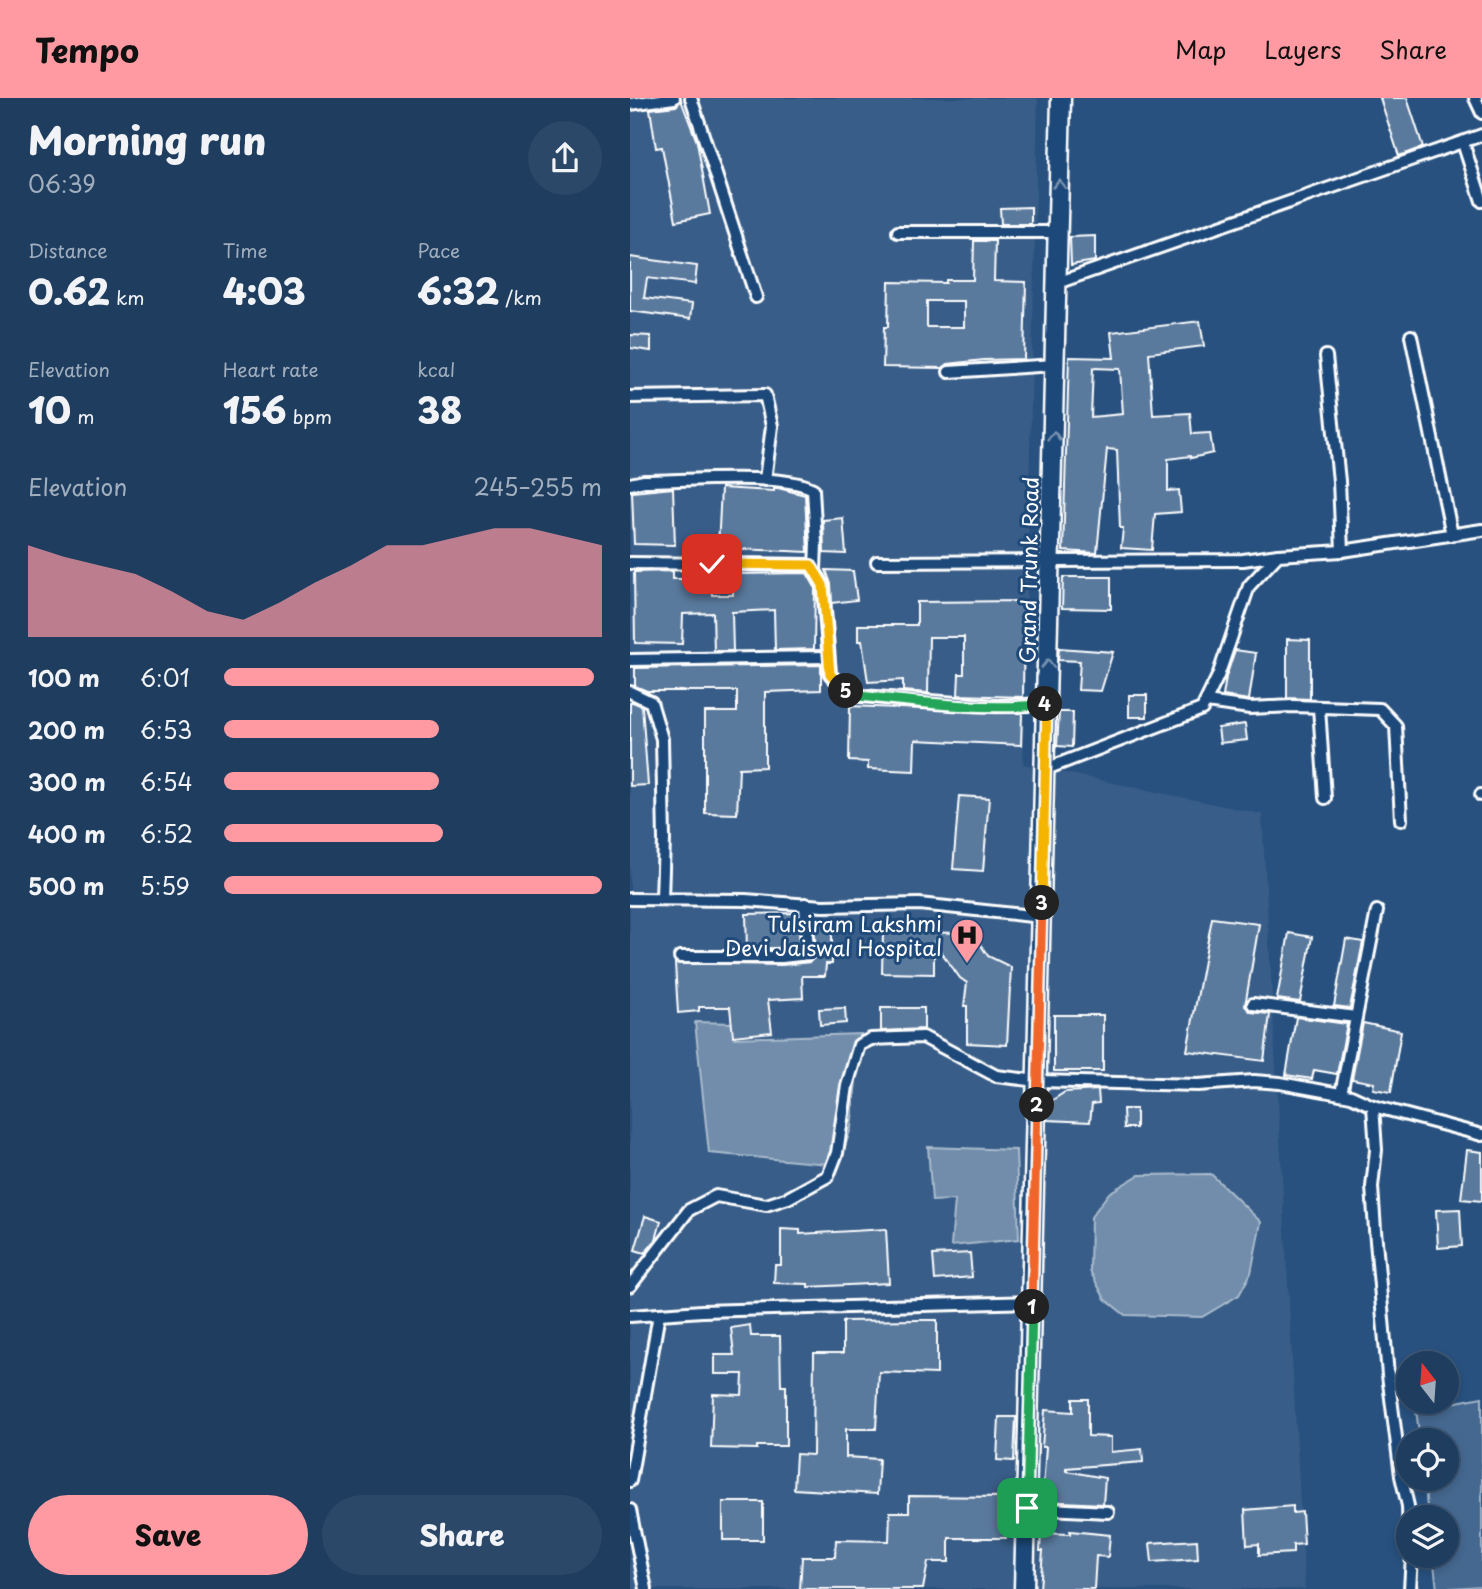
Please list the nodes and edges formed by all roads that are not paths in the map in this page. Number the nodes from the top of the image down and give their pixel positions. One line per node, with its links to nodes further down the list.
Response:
1 (674, 98): 5 (street)
2 (691, 98): 13 (street)
3 (1061, 98): 11 (main road, Grand Trunk Road, one-way to 3)
4 (1475, 98): 6 (street)
5 (630, 104)
6 (1482, 113)
7 (1482, 135): 8 (street)
8 (1463, 143): 9 (street); 12 (street)
9 (1482, 201)
10 (898, 232): 11 (street)
11 (1058, 232): 12 (main road, Grand Trunk Road)
12 (1057, 282): 16 (main road, Grand Trunk Road)
13 (755, 297)
14 (1411, 336): 22 (street)
15 (1326, 356): 23 (street)
16 (1055, 365): 17 (street); 25 (main road, Grand Trunk Road, one-way to 16)
17 (949, 372)
18 (630, 397): 19 (street)
19 (765, 480): 20 (street); 28 (street)
20 (630, 484)
21 (1482, 530): 22 (street)
22 (1452, 535): 23 (street)
23 (1342, 551): 24 (street)
24 (1278, 555): 25 (street); 32 (street)
25 (1051, 560): 26 (street); 33 (main road, Grand Trunk Road, one-way to 25)
26 (877, 562)
27 (630, 563): 28 (street)
28 (814, 571): 29 (street)
29 (828, 657): 30 (street); 33 (street)
30 (630, 660)
31 (630, 691): 39 (street)
32 (1206, 702): 34 (street); 35 (street)
33 (1047, 704): 35 (main road, Grand Trunk Road)
34 (1319, 707): 36 (street); 37 (street)
35 (1045, 769): 42 (main road, Grand Trunk Road)
36 (1325, 798)
37 (1401, 820)
38 (630, 898): 39 (street)
39 (662, 898): 40 (street)
40 (806, 904): 42 (street); 43 (street)
41 (1377, 911): 45 (street)
42 (1042, 917): 46 (main road, Grand Trunk Road)
43 (680, 957)
44 (1253, 1003): 45 (street)
45 (1356, 1017): 47 (street)
46 (1038, 1081): 47 (street); 50 (street); 51 (main road, Grand Trunk Road)
47 (1341, 1094): 48 (street)
48 (1373, 1105): 49 (street); 55 (street)
49 (1482, 1135)
50 (630, 1286)
51 (1032, 1302): 52 (street); 56 (main road, Grand Trunk Road)
52 (659, 1314): 53 (street); 54 (street)
53 (630, 1316)
54 (630, 1481)
55 (1408, 1505)
56 (1027, 1508): 58 (street); 61 (main road, Grand Trunk Road)
57 (630, 1510): 60 (street)
58 (1108, 1512)
59 (1411, 1568): 62 (street)
60 (646, 1589)
61 (1024, 1589)
62 (1410, 1589)

